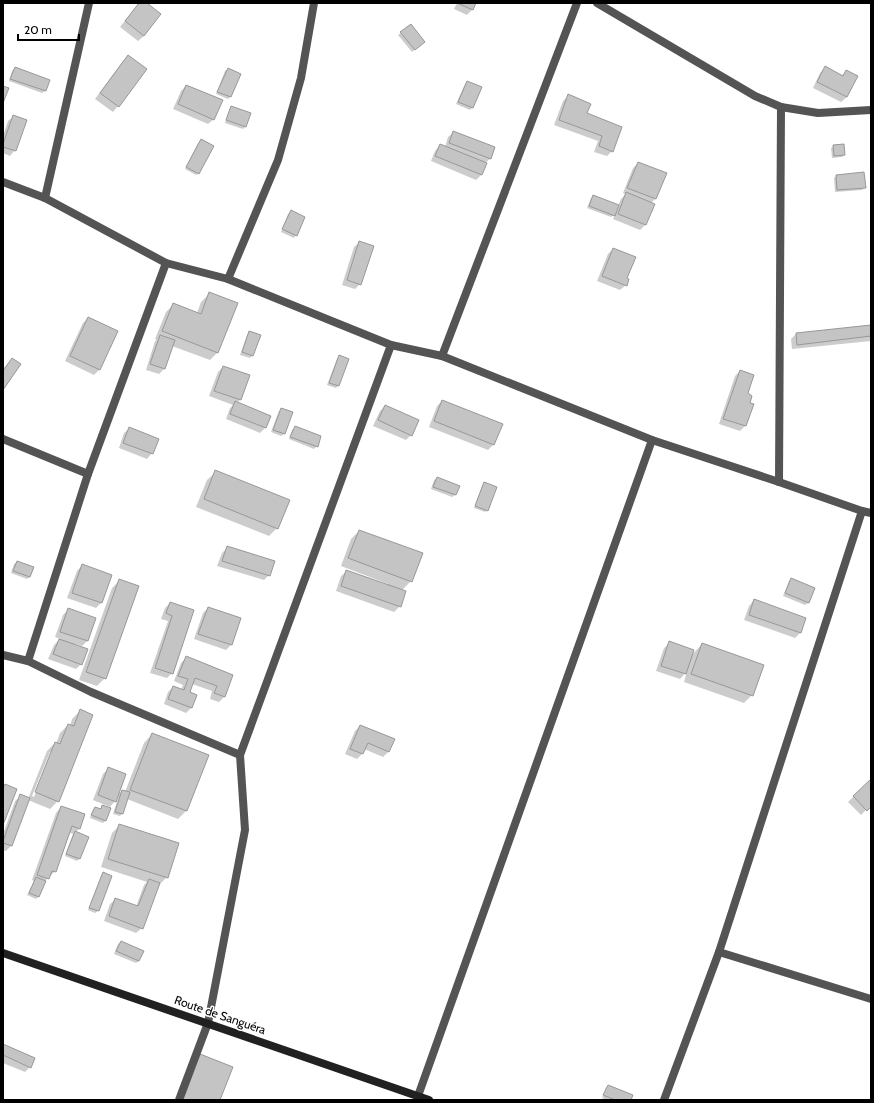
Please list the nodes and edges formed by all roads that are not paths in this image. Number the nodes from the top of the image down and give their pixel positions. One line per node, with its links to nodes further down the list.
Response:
1 (90, 3): 8 (street)
2 (314, 3): 10 (street)
3 (577, 3): 12 (street)
4 (597, 3): 5 (street)
5 (781, 107): 6 (street); 16 (street)
6 (871, 110)
7 (3, 182): 8 (street)
8 (45, 198): 9 (street)
9 (166, 263): 10 (street); 15 (street)
10 (228, 279): 11 (street)
11 (390, 345): 12 (street); 21 (street)
12 (442, 356): 14 (street)
13 (3, 439): 15 (street)
14 (652, 440): 16 (street); 26 (street)
15 (88, 474): 20 (street)
16 (779, 482): 17 (street)
17 (862, 511): 18 (street); 22 (street)
18 (871, 513)
19 (3, 655): 20 (street)
20 (28, 661): 21 (street)
21 (240, 755): 25 (street)
22 (719, 952): 24 (street); 29 (street)
23 (3, 953): 25 (street, Route de Sanguéra)
24 (871, 999)
25 (208, 1024): 26 (street, Route de Sanguéra); 27 (street)
26 (418, 1096): 28 (street, Route de Sanguéra)
27 (179, 1100)
28 (429, 1100)
29 (664, 1100)

